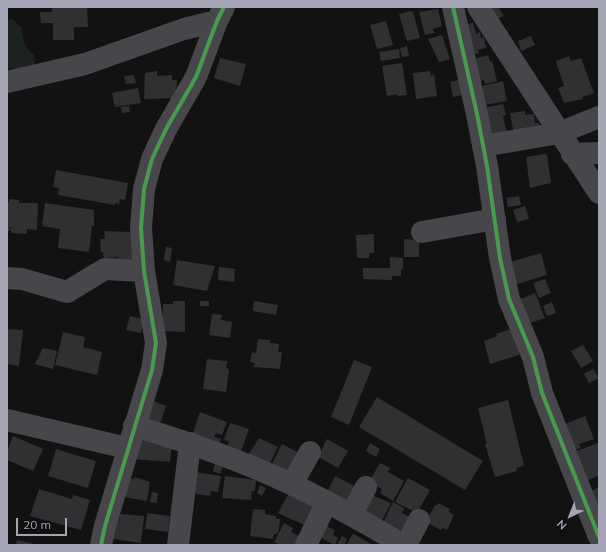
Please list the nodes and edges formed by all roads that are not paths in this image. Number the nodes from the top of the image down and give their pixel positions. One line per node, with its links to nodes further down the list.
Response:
1 (453, 7): 7 (street)
2 (478, 7): 6 (street)
3 (221, 14): 4 (street); 13 (street)
4 (7, 82)
5 (599, 117): 6 (street)
6 (559, 132): 7 (street); 8 (street)
7 (483, 146): 11 (street)
8 (572, 154): 9 (street); 10 (street)
9 (599, 154)
10 (599, 193)
11 (495, 219): 12 (street); 25 (street)
12 (422, 232)
13 (144, 270): 14 (street); 16 (street)
14 (7, 278)
15 (7, 420): 18 (street)
16 (134, 426): 17 (street); 18 (street)
17 (190, 443): 20 (street); 27 (street)
18 (128, 448): 26 (street)
19 (310, 452): 20 (street)
20 (292, 484): 22 (street)
21 (366, 487): 23 (street)
22 (326, 502): 23 (street); 28 (street)
23 (351, 515): 29 (street)
24 (419, 520): 29 (street)
25 (599, 537): 30 (street)
26 (101, 545)
27 (178, 545)
28 (306, 545)
29 (405, 545)
30 (594, 545)

